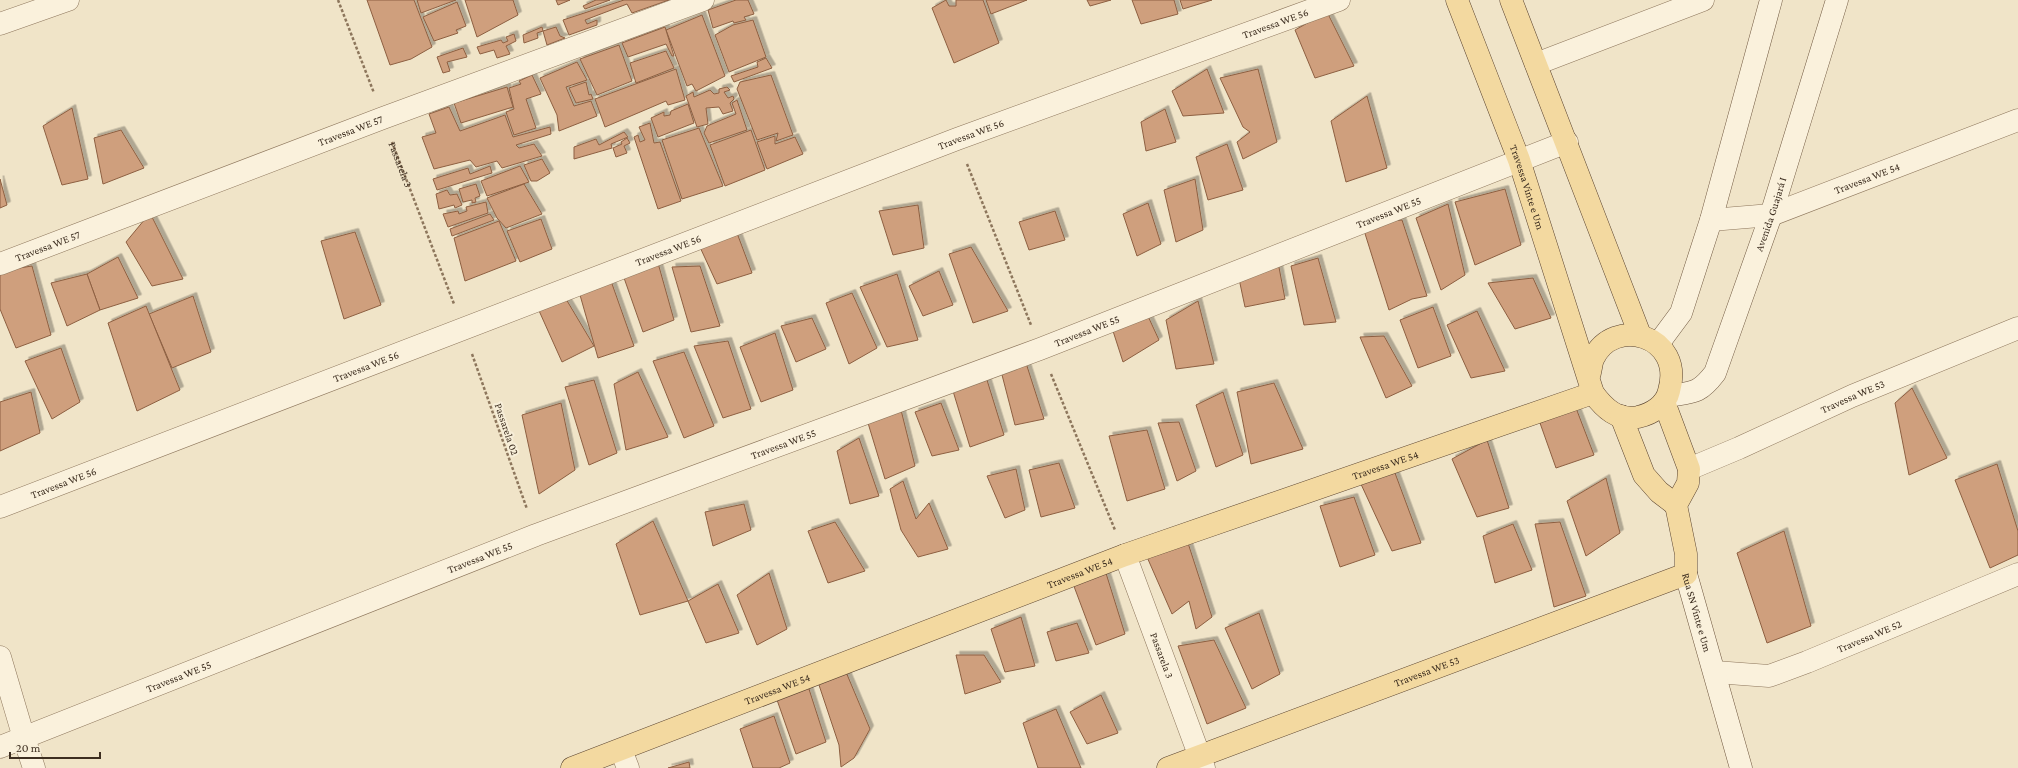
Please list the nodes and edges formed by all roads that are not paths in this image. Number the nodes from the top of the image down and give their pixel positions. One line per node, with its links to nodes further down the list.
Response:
1 (68, 0): 9 (street)
2 (703, 0): 16 (street, Travessa WE 57)
3 (1339, 0): 24 (street, Travessa WE 56)
4 (1457, 0): 13 (main road, Travessa Vinte e Um)
5 (1511, 0): 10 (main road)
6 (1702, 0): 10 (street)
7 (1771, 0): 15 (street)
8 (1837, 0): 14 (street, Avenida Guajará I)
9 (0, 24)
10 (1536, 64): 12 (main road)
11 (2018, 120): 14 (street, Travessa WE 54)
12 (1566, 142): 13 (street, Travessa WE 55); 18 (main road)
13 (1519, 160): 19 (main road, Travessa Vinte e Um); 30 (street, Travessa WE 55)
14 (1771, 215): 15 (street, Travessa WE 54); 20 (street, Avenida Guajará I)
15 (1711, 220): 18 (street)
16 (0, 264)
17 (2018, 328): 22 (street, Travessa WE 53)
18 (1648, 340): 19 (main road); 20 (main road)
19 (1591, 385): 21 (main road); 25 (main road, Travessa WE 54)
20 (1666, 399): 21 (main road); 22 (main road)
21 (1621, 416): 23 (main road)
22 (1689, 469): 23 (main road)
23 (1676, 505): 26 (main road, Rua SN Vinte e Um)
24 (0, 508)
25 (1125, 555): 32 (main road, Travessa WE 54); 33 (street, Passarela 3)
26 (1686, 574): 29 (street, Rua SN Vinte e Um); 33 (main road, Travessa WE 53)
27 (2018, 574): 29 (street, Travessa WE 52)
28 (0, 657): 30 (street)
29 (1715, 672): 37 (street, Rua SN Vinte e Um)
30 (24, 738): 31 (street, Travessa WE 55); 34 (street)
31 (0, 747)
32 (624, 759): 35 (main road, Travessa WE 54)
33 (1203, 762): 36 (main road, Travessa WE 53)
34 (34, 768)
35 (572, 768)
36 (1168, 768)
37 (1741, 768)

